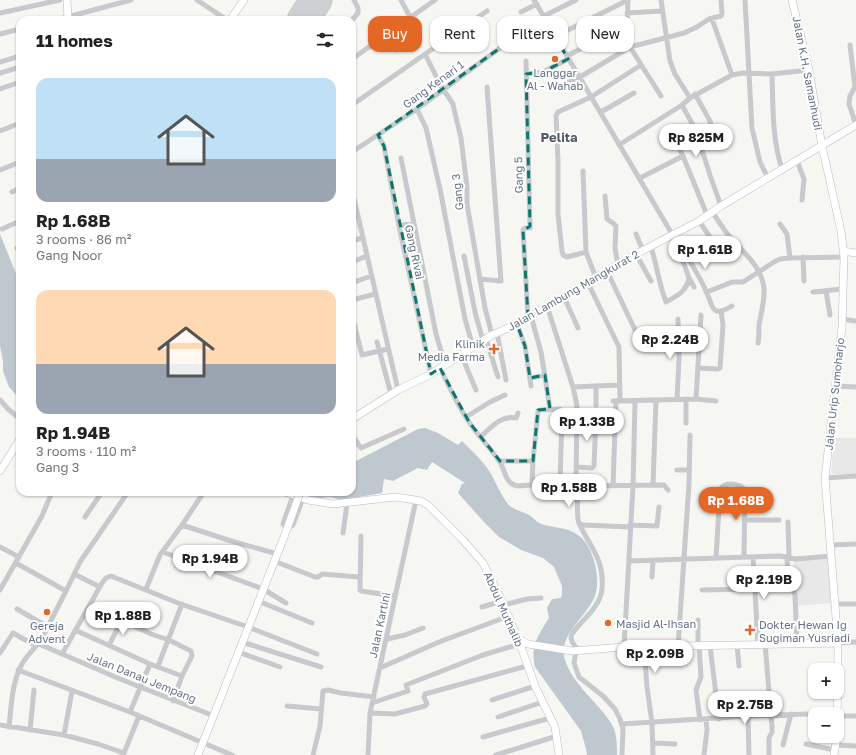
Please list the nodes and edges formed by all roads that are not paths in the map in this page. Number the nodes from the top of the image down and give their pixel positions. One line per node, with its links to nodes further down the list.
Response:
1 (60, 0): 19 (street)
2 (67, 0): 21 (street)
3 (131, 0): 22 (street)
4 (197, 0): 23 (street)
5 (244, 0): 24 (street)
6 (354, 0): 25 (street)
7 (401, 0): 26 (street)
8 (435, 0): 27 (street)
9 (576, 0): 28 (street)
10 (628, 0): 20 (street); 31 (street)
11 (661, 0): 17 (street)
12 (721, 0): 29 (street)
13 (745, 0): 51 (street)
14 (792, 0): 49 (street, Jalan K.H. Samanhudi)
15 (535, 2): 18 (street); 28 (street)
16 (487, 10): 41 (street)
17 (662, 11): 20 (street); 33 (street)
18 (522, 12)
19 (0, 13)
20 (628, 13): 44 (street)
21 (69, 16)
22 (76, 16)
23 (222, 16)
24 (231, 16)
25 (355, 16)
26 (409, 16)
27 (411, 16)
28 (544, 16)
29 (712, 19): 33 (street); 54 (street)
30 (16, 30): 32 (street)
31 (568, 30)
32 (0, 34)
33 (666, 38): 35 (street); 65 (street)
34 (850, 45): 71 (street)
35 (634, 46)
36 (368, 48): 42 (street)
37 (497, 50): 60 (street, Gang Kenari 1)
38 (565, 52): 44 (street)
39 (622, 52): 55 (street)
40 (633, 52): 47 (street)
41 (424, 54): 60 (street, Gang 3); 66 (street)
42 (356, 56)
43 (16, 57): 46 (street)
44 (568, 57): 52 (street); 55 (street)
45 (526, 61): 52 (street, Gang 5)
46 (0, 62)
47 (641, 65): 63 (street); 64 (street)
48 (16, 68): 50 (street)
49 (809, 70): 53 (street); 77 (street, Jalan K.H. Samanhudi)
50 (0, 72)
51 (750, 73): 53 (street); 54 (street); 87 (street)
52 (526, 74): 140 (street, Gang 5)
53 (772, 74): 83 (street)
54 (732, 75): 62 (street)
55 (580, 78): 57 (street); 64 (street)
56 (16, 83): 59 (street)
57 (558, 86)
58 (487, 87): 122 (street)
59 (0, 88)
60 (444, 90): 68 (street, Gang Kenari 1); 122 (street, Gang 3)
61 (634, 93): 69 (street)
62 (696, 94): 65 (street); 75 (street)
63 (661, 96)
64 (591, 97): 69 (street); 106 (street)
65 (690, 98): 67 (street)
66 (356, 102)
67 (682, 105): 76 (street); 92 (street)
68 (417, 109): 74 (street, Gang Kenari 1); 151 (street)
69 (601, 112): 76 (street)
70 (16, 125): 72 (street)
71 (856, 125): 77 (street, Jalan Lambung Mangkurat 2)
72 (0, 131)
73 (671, 132): 79 (street)
74 (378, 135): 78 (street, Gang Kenari 1); 99 (street, Gang Rivai)
75 (715, 139)
76 (619, 144): 86 (street)
77 (822, 146): 81 (street, Jalan Lambung Mangkurat 2); 109 (street, Jalan Urip Sumoharjo)
78 (356, 149)
79 (683, 156): 86 (street); 93 (street)
80 (401, 158): 97 (street)
81 (796, 161): 83 (street, Jalan Lambung Mangkurat 2); 91 (street)
82 (16, 164): 84 (street)
83 (782, 169): 87 (street, Jalan Lambung Mangkurat 2)
84 (0, 170)
85 (583, 170): 106 (street)
86 (640, 178): 102 (street)
87 (768, 178): 92 (street, Jalan Lambung Mangkurat 2)
88 (16, 190): 89 (street)
89 (12, 192)
90 (605, 196): 116 (street)
91 (802, 200)
92 (721, 206): 93 (street, Jalan Lambung Mangkurat 2)
93 (710, 214): 95 (street, Jalan Lambung Mangkurat 2); 118 (street)
94 (356, 220): 103 (street)
95 (699, 221): 102 (street, Jalan Lambung Mangkurat 2); 112 (street)
96 (16, 223): 100 (street)
97 (414, 223): 99 (street); 155 (street)
98 (780, 224): 113 (street)
99 (399, 226): 157 (street, Gang Rivai)
100 (2, 229)
101 (636, 234): 107 (street)
102 (673, 235): 105 (street, Jalan Lambung Mangkurat 2); 121 (street); 130 (street)
103 (362, 238): 104 (street); 110 (street)
104 (356, 240)
105 (651, 247): 107 (street, Jalan Lambung Mangkurat 2); 121 (street)
106 (586, 252): 120 (street)
107 (640, 252): 116 (street, Jalan Lambung Mangkurat 2); 123 (street)
108 (856, 253): 109 (street)
109 (843, 254): 114 (street); 128 (street, Jalan Urip Sumoharjo)
110 (367, 256): 115 (street); 119 (street)
111 (464, 256): 148 (street)
112 (724, 256)
113 (790, 258): 114 (street); 118 (street)
114 (803, 258): 124 (street)
115 (356, 260)
116 (618, 265): 117 (street, Jalan Lambung Mangkurat 2)
117 (607, 271): 120 (street, Jalan Lambung Mangkurat 2); 146 (street)
118 (758, 272): 130 (street); 150 (street)
119 (371, 276): 125 (street); 132 (street)
120 (596, 278): 126 (street, Jalan Lambung Mangkurat 2)
121 (689, 278): 127 (street)
122 (480, 280): 148 (street, Gang 3)
123 (651, 281)
124 (804, 281)
125 (356, 282)
126 (588, 283): 133 (street, Jalan Lambung Mangkurat 2); 162 (street)
127 (694, 287)
128 (843, 289): 129 (street); 142 (street, Jalan Urip Sumoharjo)
129 (826, 291): 131 (street); 139 (street)
130 (707, 292): 137 (street)
131 (813, 292)
132 (376, 294): 134 (street); 152 (street)
133 (564, 297): 135 (street, Jalan Lambung Mangkurat 2); 145 (street)
134 (356, 299)
135 (547, 306): 140 (street, Jalan Lambung Mangkurat 2); 166 (street)
136 (732, 306): 137 (street)
137 (721, 311): 156 (street)
138 (701, 315): 156 (street)
139 (830, 315)
140 (529, 317): 144 (street, Jalan Lambung Mangkurat 2); 158 (street)
141 (678, 319): 146 (street)
142 (842, 319): 143 (street); 165 (street, Jalan Urip Sumoharjo)
143 (856, 321)
144 (517, 324): 148 (street, Jalan Lambung Mangkurat 2); 160 (street)
145 (578, 328)
146 (678, 329): 175 (street)
147 (356, 337): 153 (street)
148 (489, 337): 151 (street, Jalan Lambung Mangkurat 2); 159 (street); 161 (street)
149 (377, 342): 153 (street)
150 (758, 343)
151 (473, 347): 154 (street, Jalan Lambung Mangkurat 2)
152 (388, 348): 153 (street); 168 (street)
153 (378, 351): 170 (street)
154 (461, 354): 155 (street, Jalan Lambung Mangkurat 2); 169 (street)
155 (443, 366): 157 (street, Jalan Lambung Mangkurat 2); 186 (street)
156 (698, 368): 172 (street)
157 (431, 374): 168 (street, Jalan Lambung Mangkurat 2)
158 (545, 376): 160 (street); 181 (street)
159 (498, 377)
160 (530, 378): 163 (street)
161 (506, 380)
162 (620, 385): 164 (street); 177 (street)
163 (531, 386)
164 (596, 386): 166 (street); 180 (street)
165 (836, 386): 167 (street); 202 (street, Jalan Urip Sumoharjo)
166 (574, 387): 197 (street)
167 (856, 387)
168 (398, 390): 170 (street, Jalan Lambung Mangkurat 2)
169 (476, 390)
170 (391, 394): 183 (street, Jalan Lambung Mangkurat 2)
171 (505, 395): 186 (street)
172 (696, 399): 176 (street); 179 (street)
173 (0, 400): 184 (street)
174 (656, 400): 175 (street); 178 (street); 206 (street)
175 (677, 400): 176 (street)
176 (686, 400): 187 (street)
177 (616, 401): 178 (street); 207 (street)
178 (635, 401): 208 (street)
179 (716, 401)
180 (596, 405)
181 (550, 409): 196 (street); 203 (street)
182 (518, 413): 190 (street)
183 (356, 415)
184 (16, 416)
185 (596, 416): 197 (street)
186 (466, 417): 190 (street)
187 (686, 423)
188 (404, 429): 191 (street)
189 (690, 435): 199 (street)
190 (480, 437): 195 (street)
191 (356, 441)
192 (16, 442): 194 (street)
193 (16, 443): 200 (street)
194 (0, 461)
195 (500, 461): 196 (street); 204 (street)
196 (533, 461): 204 (street)
197 (576, 467): 205 (street)
198 (677, 470): 199 (street)
199 (689, 470): 239 (street)
200 (0, 471)
201 (856, 476): 202 (street)
202 (825, 478): 229 (street, Jalan Urip Sumoharjo)
203 (560, 483): 204 (street); 205 (street)
204 (532, 485)
205 (577, 485): 207 (street); 222 (street)
206 (653, 485): 208 (street); 209 (street)
207 (613, 486): 208 (street)
208 (633, 486): 224 (street)
209 (668, 490)
210 (50, 496): 235 (street)
211 (99, 496): 218 (street)
212 (125, 496): 243 (street)
213 (201, 496): 223 (street)
214 (301, 496): 216 (street, Abdul Muthalib); 225 (street, bridge); 225 (street); 225 (street)
215 (416, 500): 216 (street, Abdul Muthalib); 253 (street, Jalan Kartini); 258 (street, Abdul Muthalib)
216 (347, 504): 226 (street)
217 (659, 507): 224 (street)
218 (85, 517)
219 (744, 520): 220 (street); 236 (street); 238 (street)
220 (779, 520)
221 (788, 522): 233 (street)
222 (580, 524): 224 (street); 288 (street)
223 (182, 525): 231 (street); 237 (street)
224 (630, 526): 241 (street)
225 (287, 530): 237 (street)
226 (343, 533)
227 (361, 536): 244 (street)
228 (856, 544): 229 (street)
229 (831, 545): 234 (street, Jalan Urip Sumoharjo)
230 (0, 547): 235 (street)
231 (163, 552): 247 (street); 248 (street)
232 (753, 556): 233 (street); 236 (street); 249 (street)
233 (788, 556): 234 (street); 279 (street)
234 (832, 556): 259 (street, Jalan Urip Sumoharjo)
235 (19, 557): 242 (street)
236 (744, 557): 238 (street)
237 (276, 558): 244 (street); 248 (street)
238 (716, 558): 239 (street)
239 (684, 559): 240 (street); 287 (street)
240 (653, 560): 241 (street); 245 (street)
241 (629, 561): 285 (street)
242 (16, 563): 250 (street); 252 (street)
243 (74, 574): 246 (street); 252 (street)
244 (359, 577): 253 (street)
245 (652, 577)
246 (100, 587): 247 (street); 271 (street)
247 (146, 589): 257 (street)
248 (263, 589): 255 (street); 256 (street)
249 (755, 589): 251 (street); 278 (street)
250 (0, 590)
251 (702, 590)
252 (66, 591): 268 (street)
253 (396, 596): 272 (street, Jalan Kartini)
254 (541, 598): 258 (street)
255 (258, 601): 267 (street); 269 (street)
256 (286, 603)
257 (182, 604): 269 (street); 273 (street)
258 (503, 604): 261 (street); 264 (street, Abdul Muthalib)
259 (836, 604): 260 (street); 277 (street, Jalan Urip Sumoharjo)
260 (856, 604)
261 (482, 607)
262 (17, 609): 268 (street)
263 (109, 614): 265 (street)
264 (509, 616): 275 (street, Abdul Muthalib); 299 (street)
265 (122, 620): 273 (street); 281 (street)
266 (698, 620): 283 (street)
267 (312, 623)
268 (48, 627): 280 (street)
269 (248, 627): 274 (street); 292 (street)
270 (423, 628): 272 (street)
271 (75, 630): 281 (street); 291 (street)
272 (387, 639): 299 (street, Jalan Kartini)
273 (169, 640): 294 (street); 301 (street)
274 (242, 642): 289 (street); 298 (street)
275 (522, 642): 288 (street); 296 (street, Abdul Muthalib); 310 (street)
276 (856, 642): 277 (street)
277 (838, 643): 279 (street); 312 (street, Jalan Urip Sumoharjo)
278 (762, 644): 279 (street); 282 (street); 318 (street)
279 (797, 644)
280 (37, 645): 290 (street, Jalan Danau Jempang); 291 (street, Jalan Danau Jempang); 300 (street)
281 (109, 645): 293 (street)
282 (737, 645): 284 (street); 297 (street)
283 (698, 646): 284 (street); 287 (street); 327 (street)
284 (710, 646): 326 (street)
285 (624, 647): 286 (street); 288 (street)
286 (644, 647): 287 (street); 329 (street)
287 (678, 647)
288 (575, 651): 330 (street)
289 (238, 652): 295 (street); 321 (street)
290 (0, 653)
291 (62, 654): 303 (street, Jalan Danau Jempang)
292 (317, 654)
293 (150, 664): 294 (street); 303 (street)
294 (158, 666): 301 (street)
295 (280, 666)
296 (527, 666): 302 (street, Abdul Muthalib); 315 (street)
297 (739, 666)
298 (321, 667)
299 (380, 668): 306 (street, Jalan Kartini)
300 (18, 670): 305 (street); 332 (street)
301 (182, 676): 308 (street)
302 (535, 686): 307 (street); 309 (street, Abdul Muthalib)
303 (140, 687): 308 (street, Jalan Danau Jempang); 314 (street)
304 (34, 690): 333 (street)
305 (72, 691): 314 (street); 334 (street)
306 (374, 697): 310 (street, Jalan Kartini); 313 (street)
307 (492, 700)
308 (173, 701): 321 (street, Jalan Danau Jempang)
309 (543, 702): 324 (street); 325 (street, Abdul Muthalib)
310 (372, 703): 315 (street, Jalan Kartini)
311 (287, 706): 313 (street)
312 (838, 707)
313 (321, 709): 347 (street)
314 (130, 712): 320 (street)
315 (370, 713): 348 (street, Jalan Kartini)
316 (791, 714): 317 (street); 318 (street); 341 (street)
317 (808, 714)
318 (772, 715): 322 (street); 355 (street)
319 (844, 715): 323 (street)
320 (139, 716): 338 (street); 344 (street)
321 (214, 716): 338 (street)
322 (748, 716): 326 (street); 354 (street)
323 (856, 716)
324 (498, 717)
325 (550, 718): 335 (street, Abdul Muthalib); 336 (street)
326 (719, 719): 328 (street)
327 (700, 720): 328 (street); 329 (street)
328 (706, 720): 353 (street)
329 (652, 723): 330 (street); 337 (street)
330 (622, 724): 351 (street)
331 (0, 725): 332 (street)
332 (9, 727): 333 (street)
333 (30, 730): 334 (street)
334 (64, 735): 344 (street)
335 (557, 736): 349 (street); 350 (street, Abdul Muthalib)
336 (483, 737)
337 (654, 743): 339 (street); 352 (street)
338 (203, 744): 345 (street); 346 (street)
339 (675, 744)
340 (806, 744): 343 (street)
341 (783, 745)
342 (856, 746): 343 (street)
343 (835, 750)
344 (124, 754)
345 (198, 755)
346 (232, 755)
347 (313, 755)
348 (368, 755)
349 (496, 755)
350 (559, 755)
351 (622, 755)
352 (653, 755)
353 (704, 755)
354 (749, 755)
355 (769, 755)

